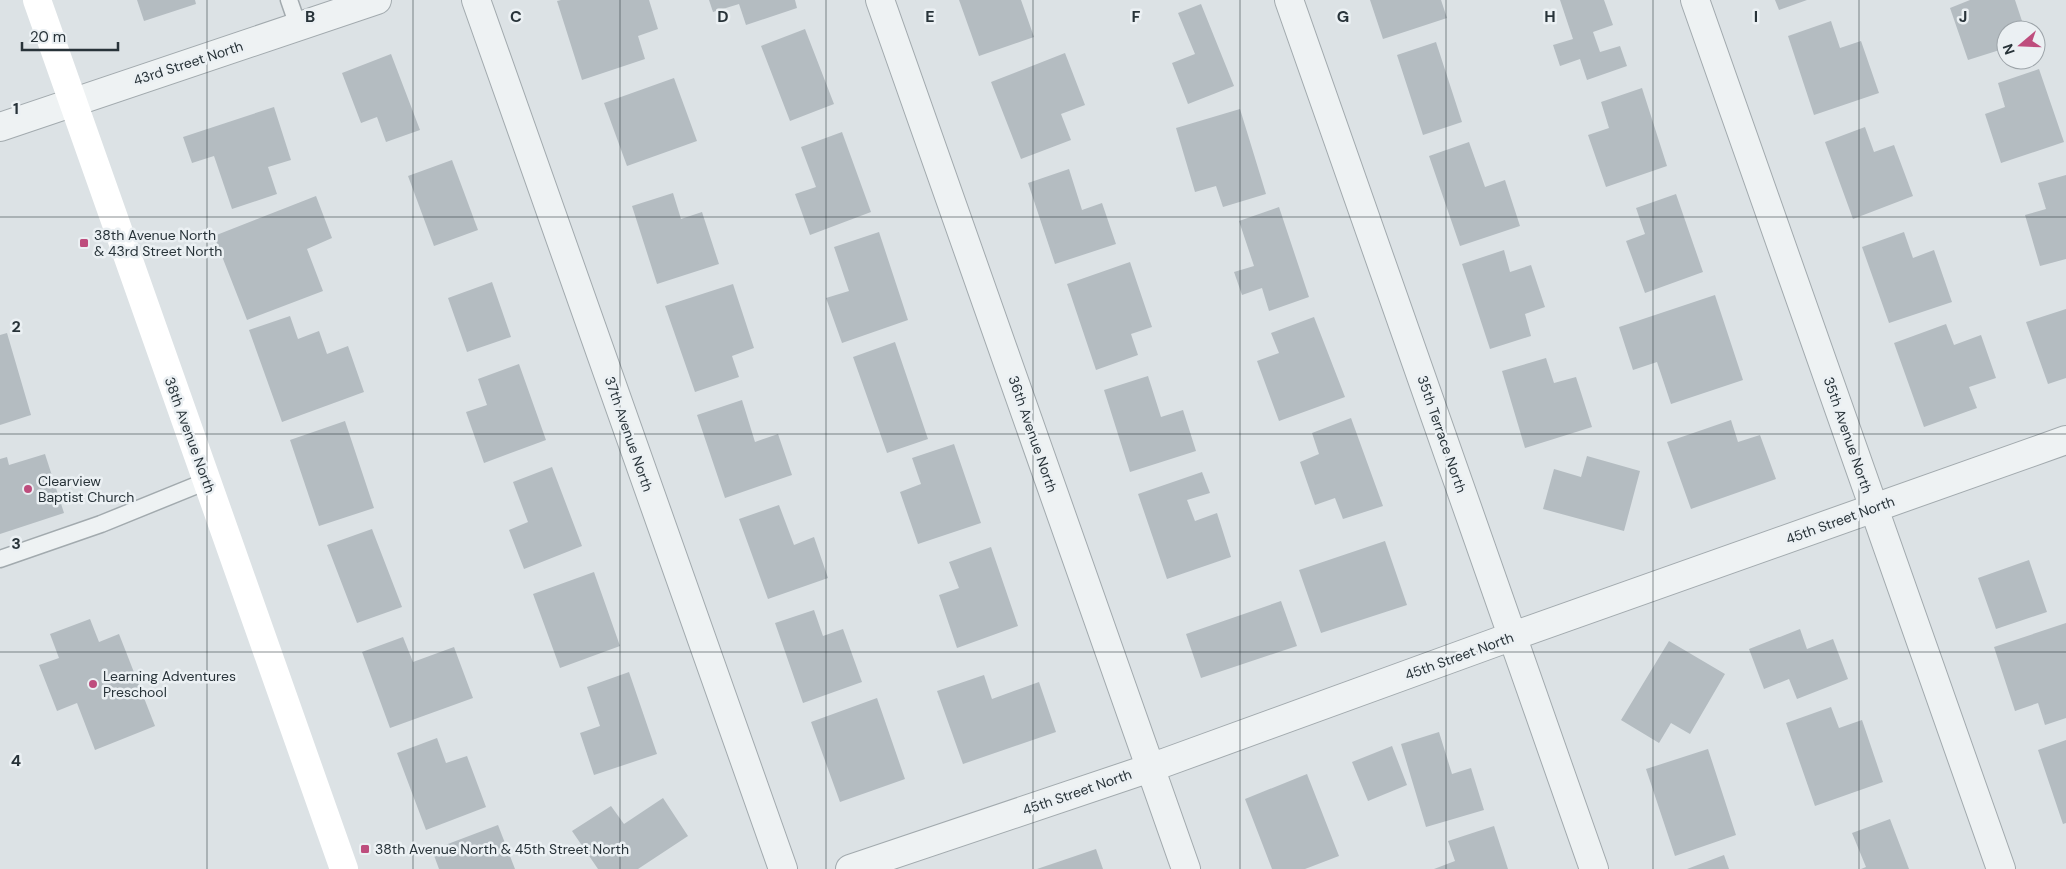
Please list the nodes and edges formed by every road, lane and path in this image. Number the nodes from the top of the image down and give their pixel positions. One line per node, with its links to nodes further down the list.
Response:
1 (36, 0): 9 (main road, 38th Avenue North)
2 (289, 0): 8 (lane)
3 (377, 0): 8 (street, 43rd Street North)
4 (476, 0): 18 (street, 37th Avenue North)
5 (880, 0): 16 (street, 36th Avenue North)
6 (1289, 0): 15 (street, 35th Terrace North)
7 (1695, 0): 13 (street, 35th Avenue North)
8 (298, 26): 9 (street, 43rd Street North)
9 (72, 102): 10 (street, 43rd Street North); 12 (main road, 38th Avenue North)
10 (0, 127)
11 (2066, 440): 13 (street, 45th Street North)
12 (207, 482): 14 (lane); 17 (main road, 38th Avenue North)
13 (1874, 508): 15 (street, 45th Street North); 22 (street, 35th Avenue North)
14 (0, 559)
15 (1513, 636): 16 (street, 45th Street North); 21 (street, 35th Terrace North)
16 (1150, 768): 19 (street, 45th Street North); 20 (street, 36th Avenue North)
17 (344, 869)
18 (783, 869)
19 (850, 869)
20 (1186, 869)
21 (1594, 869)
22 (2001, 869)

